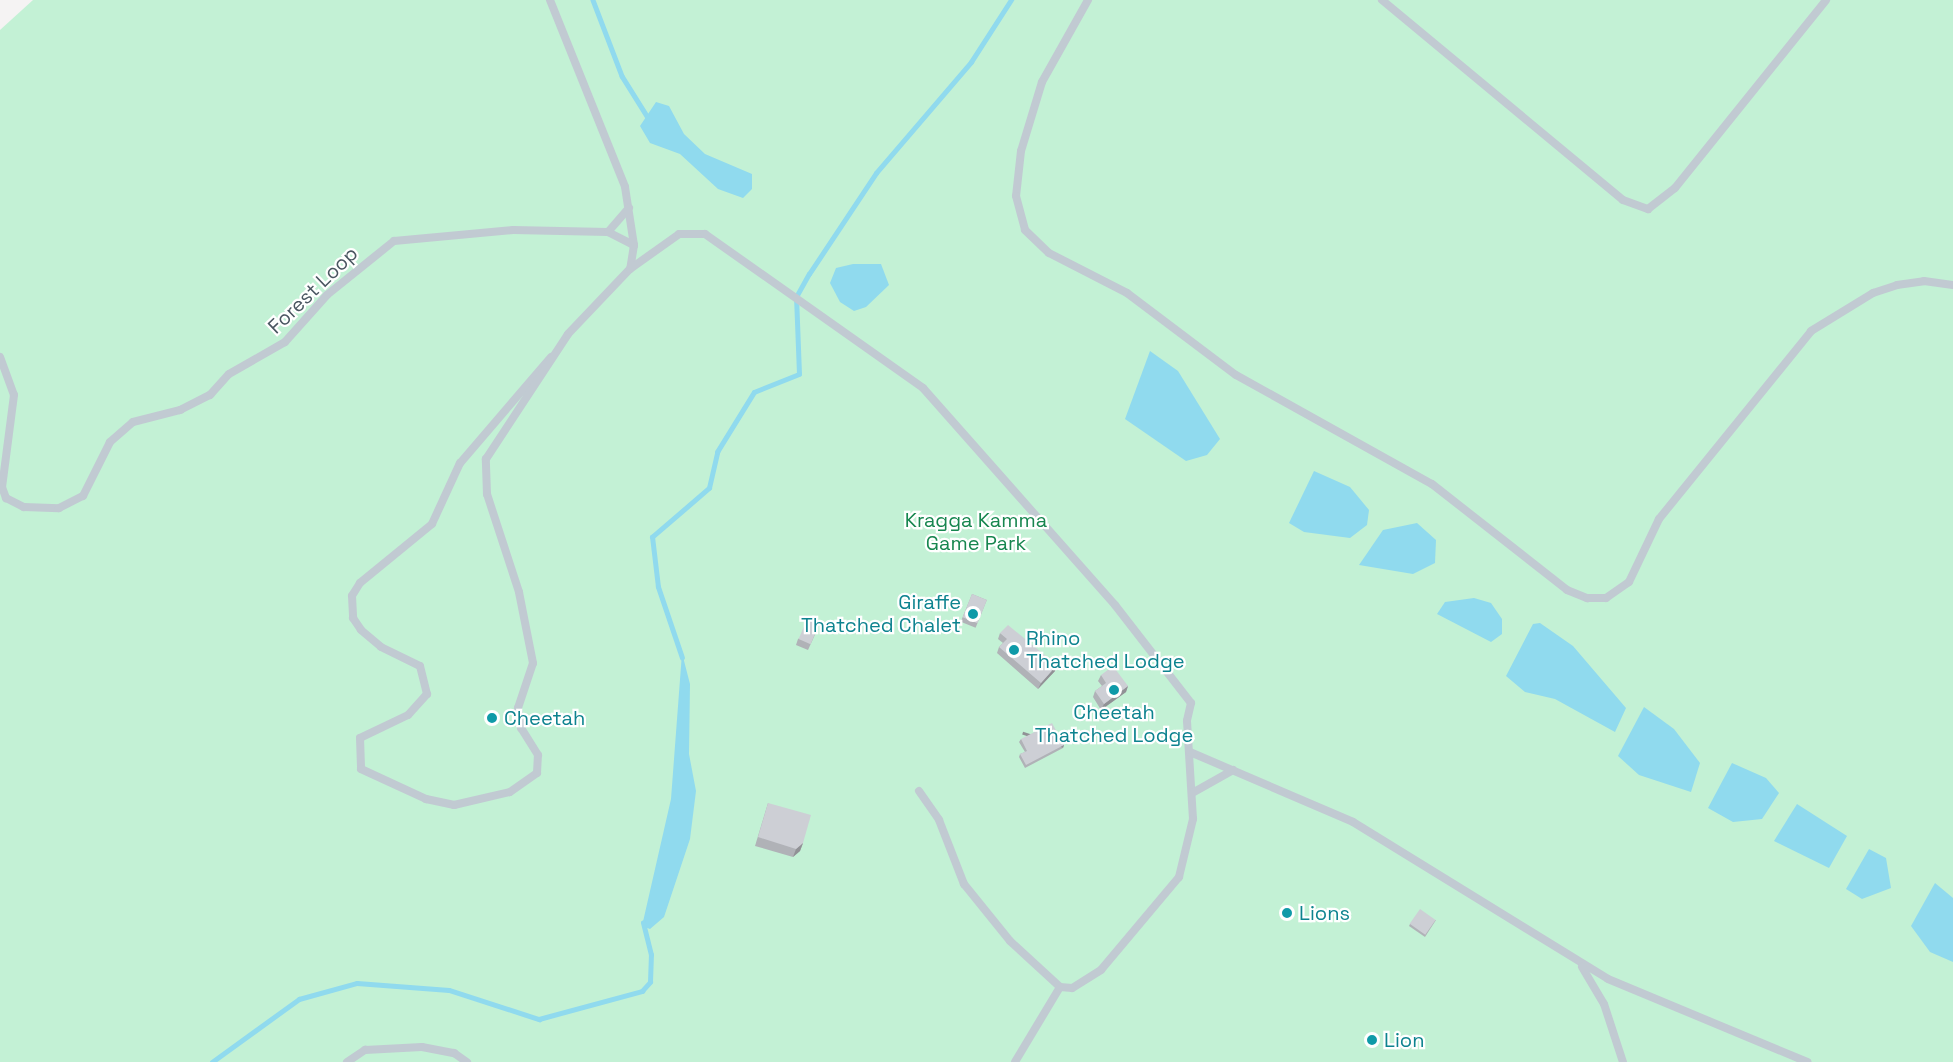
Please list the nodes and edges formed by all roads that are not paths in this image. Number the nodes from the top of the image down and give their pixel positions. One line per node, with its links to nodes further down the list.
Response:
1 (550, 0): 5 (lane)
2 (1088, 0): 9 (lane)
3 (1382, 0): 4 (lane)
4 (1826, 0)
5 (629, 207): 6 (lane); 7 (lane)
6 (608, 232): 7 (lane, Forest Loop); 10 (lane, Forest Loop)
7 (634, 245): 8 (lane)
8 (630, 269): 11 (lane); 14 (lane)
9 (1953, 285)
10 (0, 357)
11 (551, 357): 12 (lane); 13 (lane)
12 (473, 451): 13 (lane); 13 (lane)
13 (486, 459)
14 (1190, 752): 15 (lane); 17 (lane)
15 (1233, 770): 17 (lane); 18 (lane)
16 (919, 791): 19 (lane)
17 (1194, 792): 19 (lane)
18 (1580, 964): 23 (lane); 24 (lane)
19 (1060, 987): 22 (lane)
20 (347, 1062): 21 (lane)
21 (466, 1062)
22 (1015, 1062)
23 (1623, 1062)
24 (1807, 1062)

